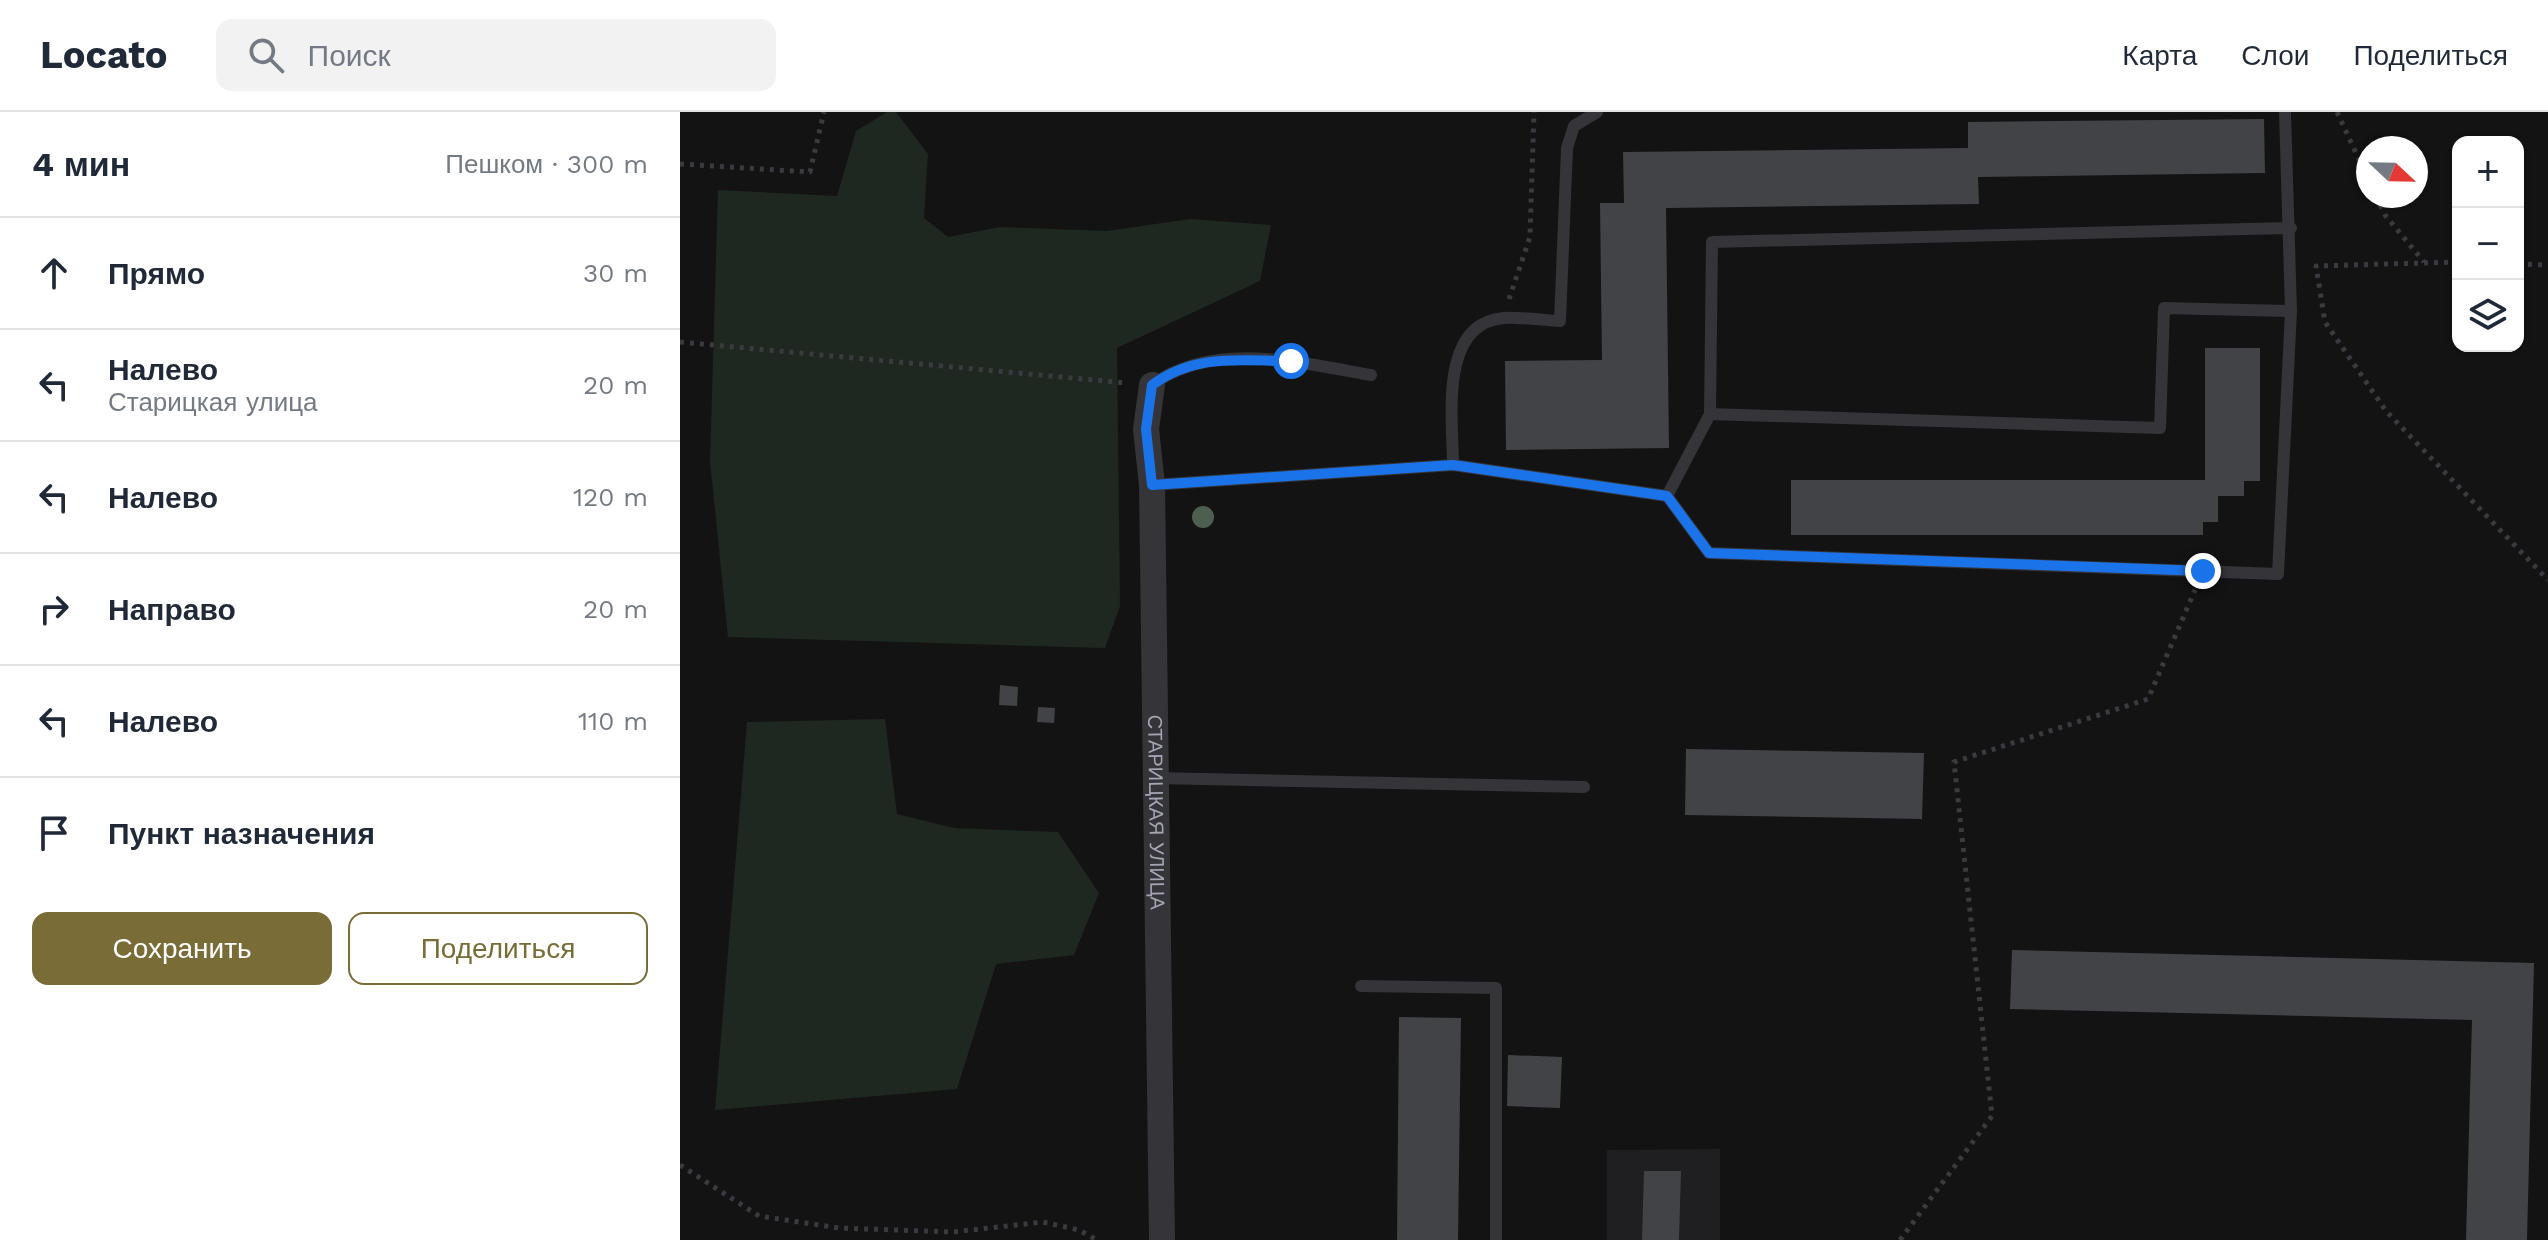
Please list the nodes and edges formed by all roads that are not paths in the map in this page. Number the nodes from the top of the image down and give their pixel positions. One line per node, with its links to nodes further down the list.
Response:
1 (1597, 112): 8 (lane)
2 (2285, 112): 3 (lane)
3 (2291, 228): 4 (lane); 7 (lane)
4 (2291, 311): 7 (lane); 10 (lane)
5 (1371, 375): 6 (lane)
6 (1152, 385): 9 (street, СТАРИЦКАЯ УЛИЦА)
7 (1710, 414): 10 (lane)
8 (1453, 465): 9 (lane); 10 (lane)
9 (1152, 485): 11 (street, СТАРИЦКАЯ УЛИЦА)
10 (1667, 496)
11 (1156, 778): 12 (lane); 14 (street, СТАРИЦКАЯ УЛИЦА)
12 (1584, 787)
13 (1361, 986): 15 (lane)
14 (1162, 1240)
15 (1496, 1240)

